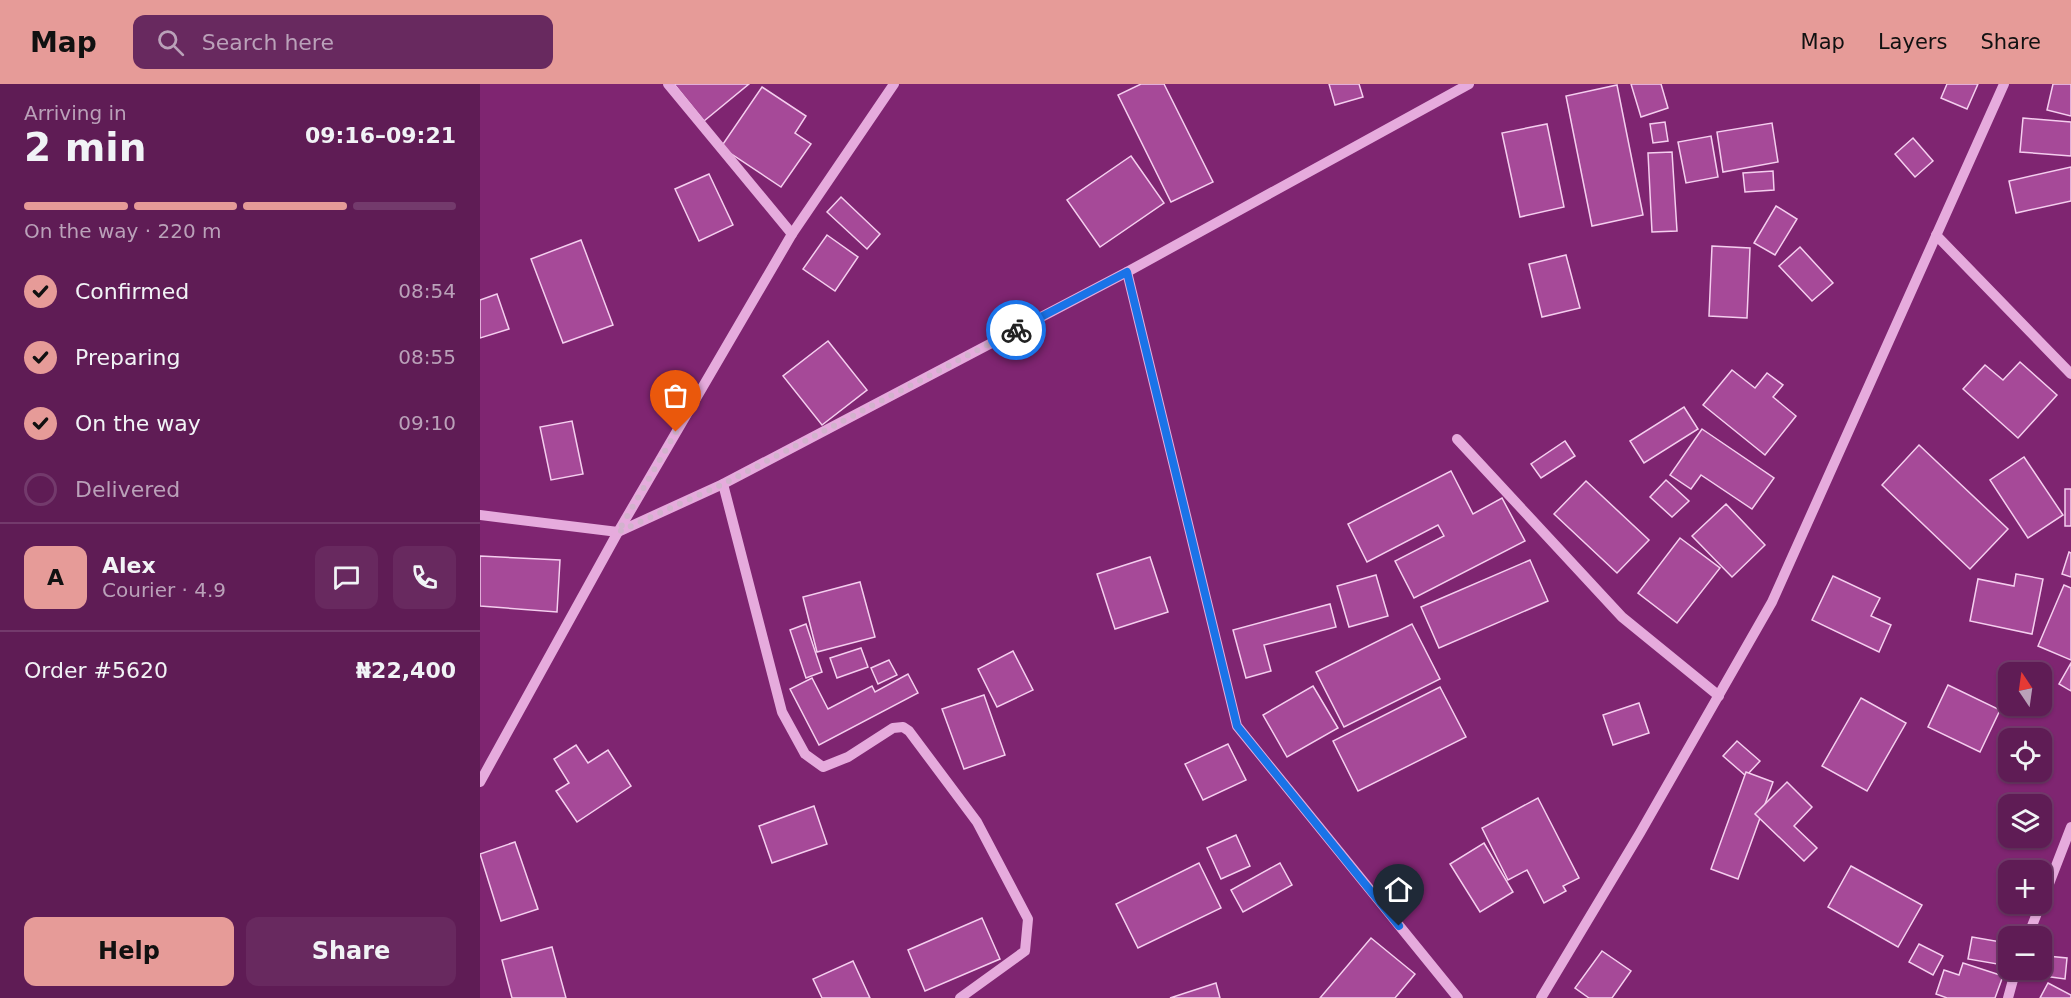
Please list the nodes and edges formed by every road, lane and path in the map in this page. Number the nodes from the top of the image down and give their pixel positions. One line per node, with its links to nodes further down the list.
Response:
1 (668, 84): 5 (street)
2 (894, 84): 5 (street)
3 (1469, 84): 7 (street)
4 (2004, 84): 6 (street)
5 (792, 234): 12 (street)
6 (1936, 235): 8 (street); 13 (street)
7 (1127, 272): 10 (street); 19 (street)
8 (2071, 374)
9 (1457, 439): 13 (street)
10 (723, 484): 12 (street); 18 (street)
11 (480, 515): 12 (street)
12 (618, 532): 14 (street)
13 (1719, 696): 20 (street)
14 (480, 782)
15 (2071, 827): 16 (street)
16 (2052, 874)
17 (2013, 980): 21 (street)
18 (960, 998)
19 (1458, 998)
20 (1541, 998)
21 (2008, 998)

